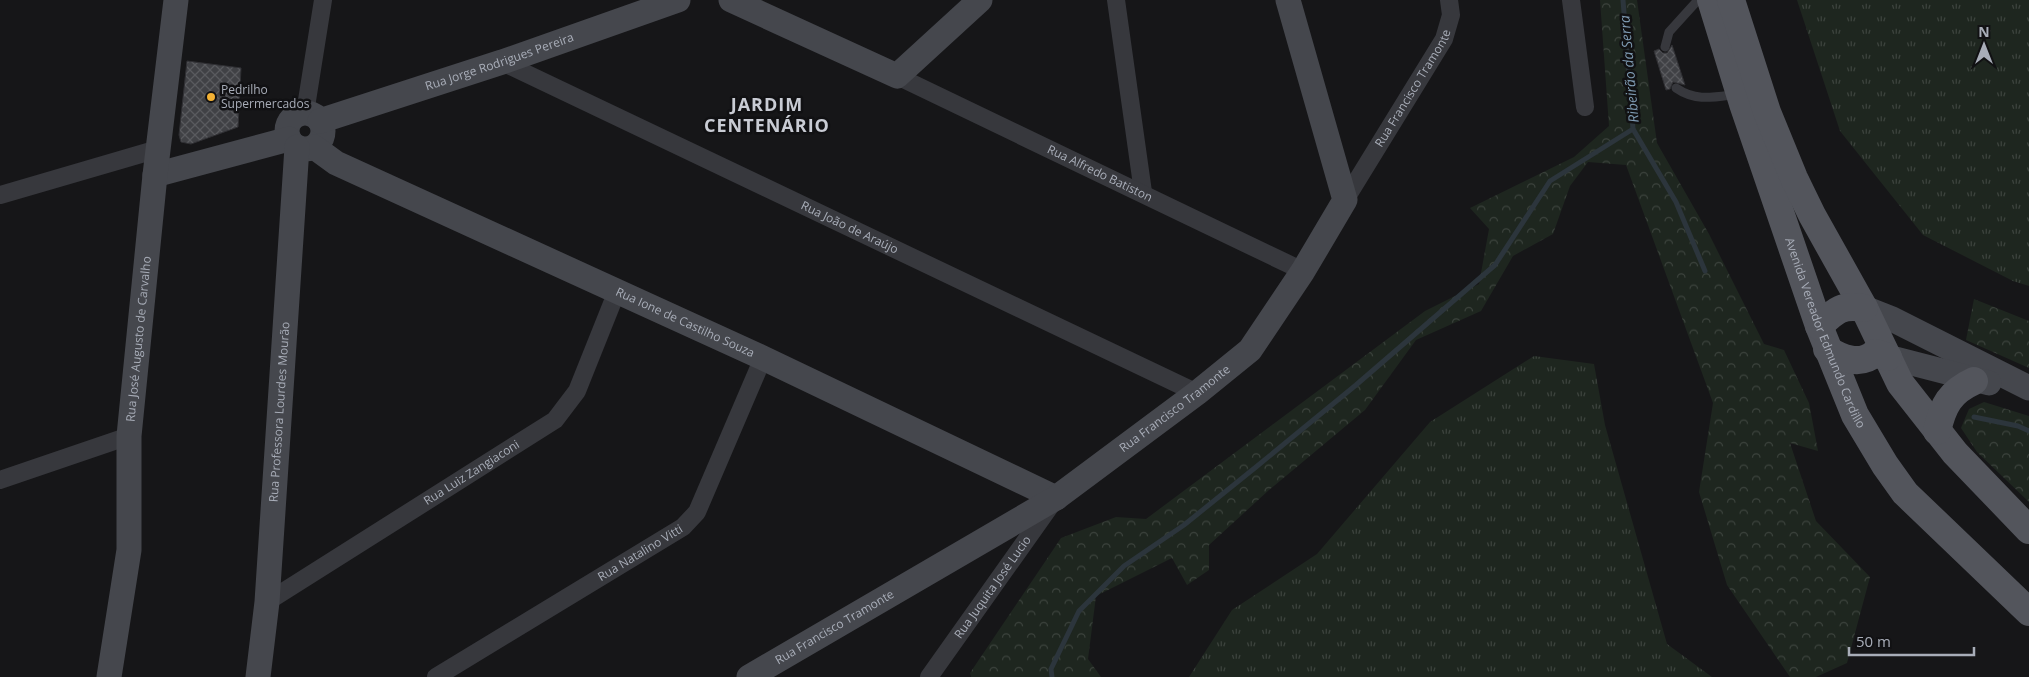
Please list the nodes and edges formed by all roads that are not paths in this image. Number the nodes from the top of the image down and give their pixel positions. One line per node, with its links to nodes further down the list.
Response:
1 (176, 0): 21 (street, Rua José Augusto de Carvalho)
2 (323, 0): 19 (street)
3 (678, 0): 14 (street, Rua Jorge Rodrigues Pereira)
4 (731, 0): 15 (street)
5 (980, 0): 15 (street)
6 (1116, 0): 23 (street)
7 (1288, 0): 25 (street)
8 (1449, 0): 25 (street, Rua Francisco Tramonte)
9 (1571, 0): 18 (street)
10 (1698, 0): 13 (lane)
11 (1711, 0): 17 (main road, Avenida Vereador Edmundo Cardillo)
12 (1731, 0): 28 (main road)
13 (1665, 47)
14 (502, 62): 19 (street, Rua Jorge Rodrigues Pereira); 34 (street, Rua João de Araújo)
15 (896, 76): 23 (street, Rua Alfredo Batiston)
16 (1676, 88): 17 (lane)
17 (1740, 94): 29 (main road, Avenida Vereador Edmundo Cardillo)
18 (1585, 107)
19 (313, 117): 20 (street); 20 (street)
20 (300, 144): 22 (street); 27 (street, Rua Ione de Castilho Souza); 40 (street, Rua Professora Lourdes Mourão)
21 (158, 149): 22 (street, Rua José Augusto de Carvalho); 24 (street)
22 (155, 175): 36 (street, Rua José Augusto de Carvalho)
23 (1143, 192): 26 (street, Rua Alfredo Batiston)
24 (0, 195)
25 (1345, 200): 26 (street, Rua Francisco Tramonte)
26 (1303, 271): 34 (street, Rua Francisco Tramonte)
27 (618, 291): 31 (street, Rua Ione de Castilho Souza); 40 (street, Rua Luiz Zangiaconi)
28 (1864, 308): 29 (main road); 30 (main road); 33 (street)
29 (1823, 338): 30 (main road); 41 (main road, Avenida Vereador Edmundo Cardillo)
30 (1888, 357): 32 (street); 35 (main road)
31 (763, 358): 38 (street, Rua Ione de Castilho Souza); 44 (street, Rua Natalino Vitti)
32 (1974, 381): 33 (street); 35 (main road)
33 (2029, 389)
34 (1198, 393): 38 (street, Rua Francisco Tramonte)
35 (1936, 431): 39 (main road)
36 (129, 436): 37 (street); 42 (street, Rua José Augusto de Carvalho)
37 (0, 480)
38 (1056, 498): 45 (street, Rua Francisco Tramonte); 46 (street, Rua Juquita José Lucio)
39 (2029, 530)
40 (267, 602): 43 (street, Rua Professora Lourdes Mourão)
41 (2029, 612)
42 (108, 677)
43 (258, 677)
44 (436, 677)
45 (749, 677)
46 (929, 677)

